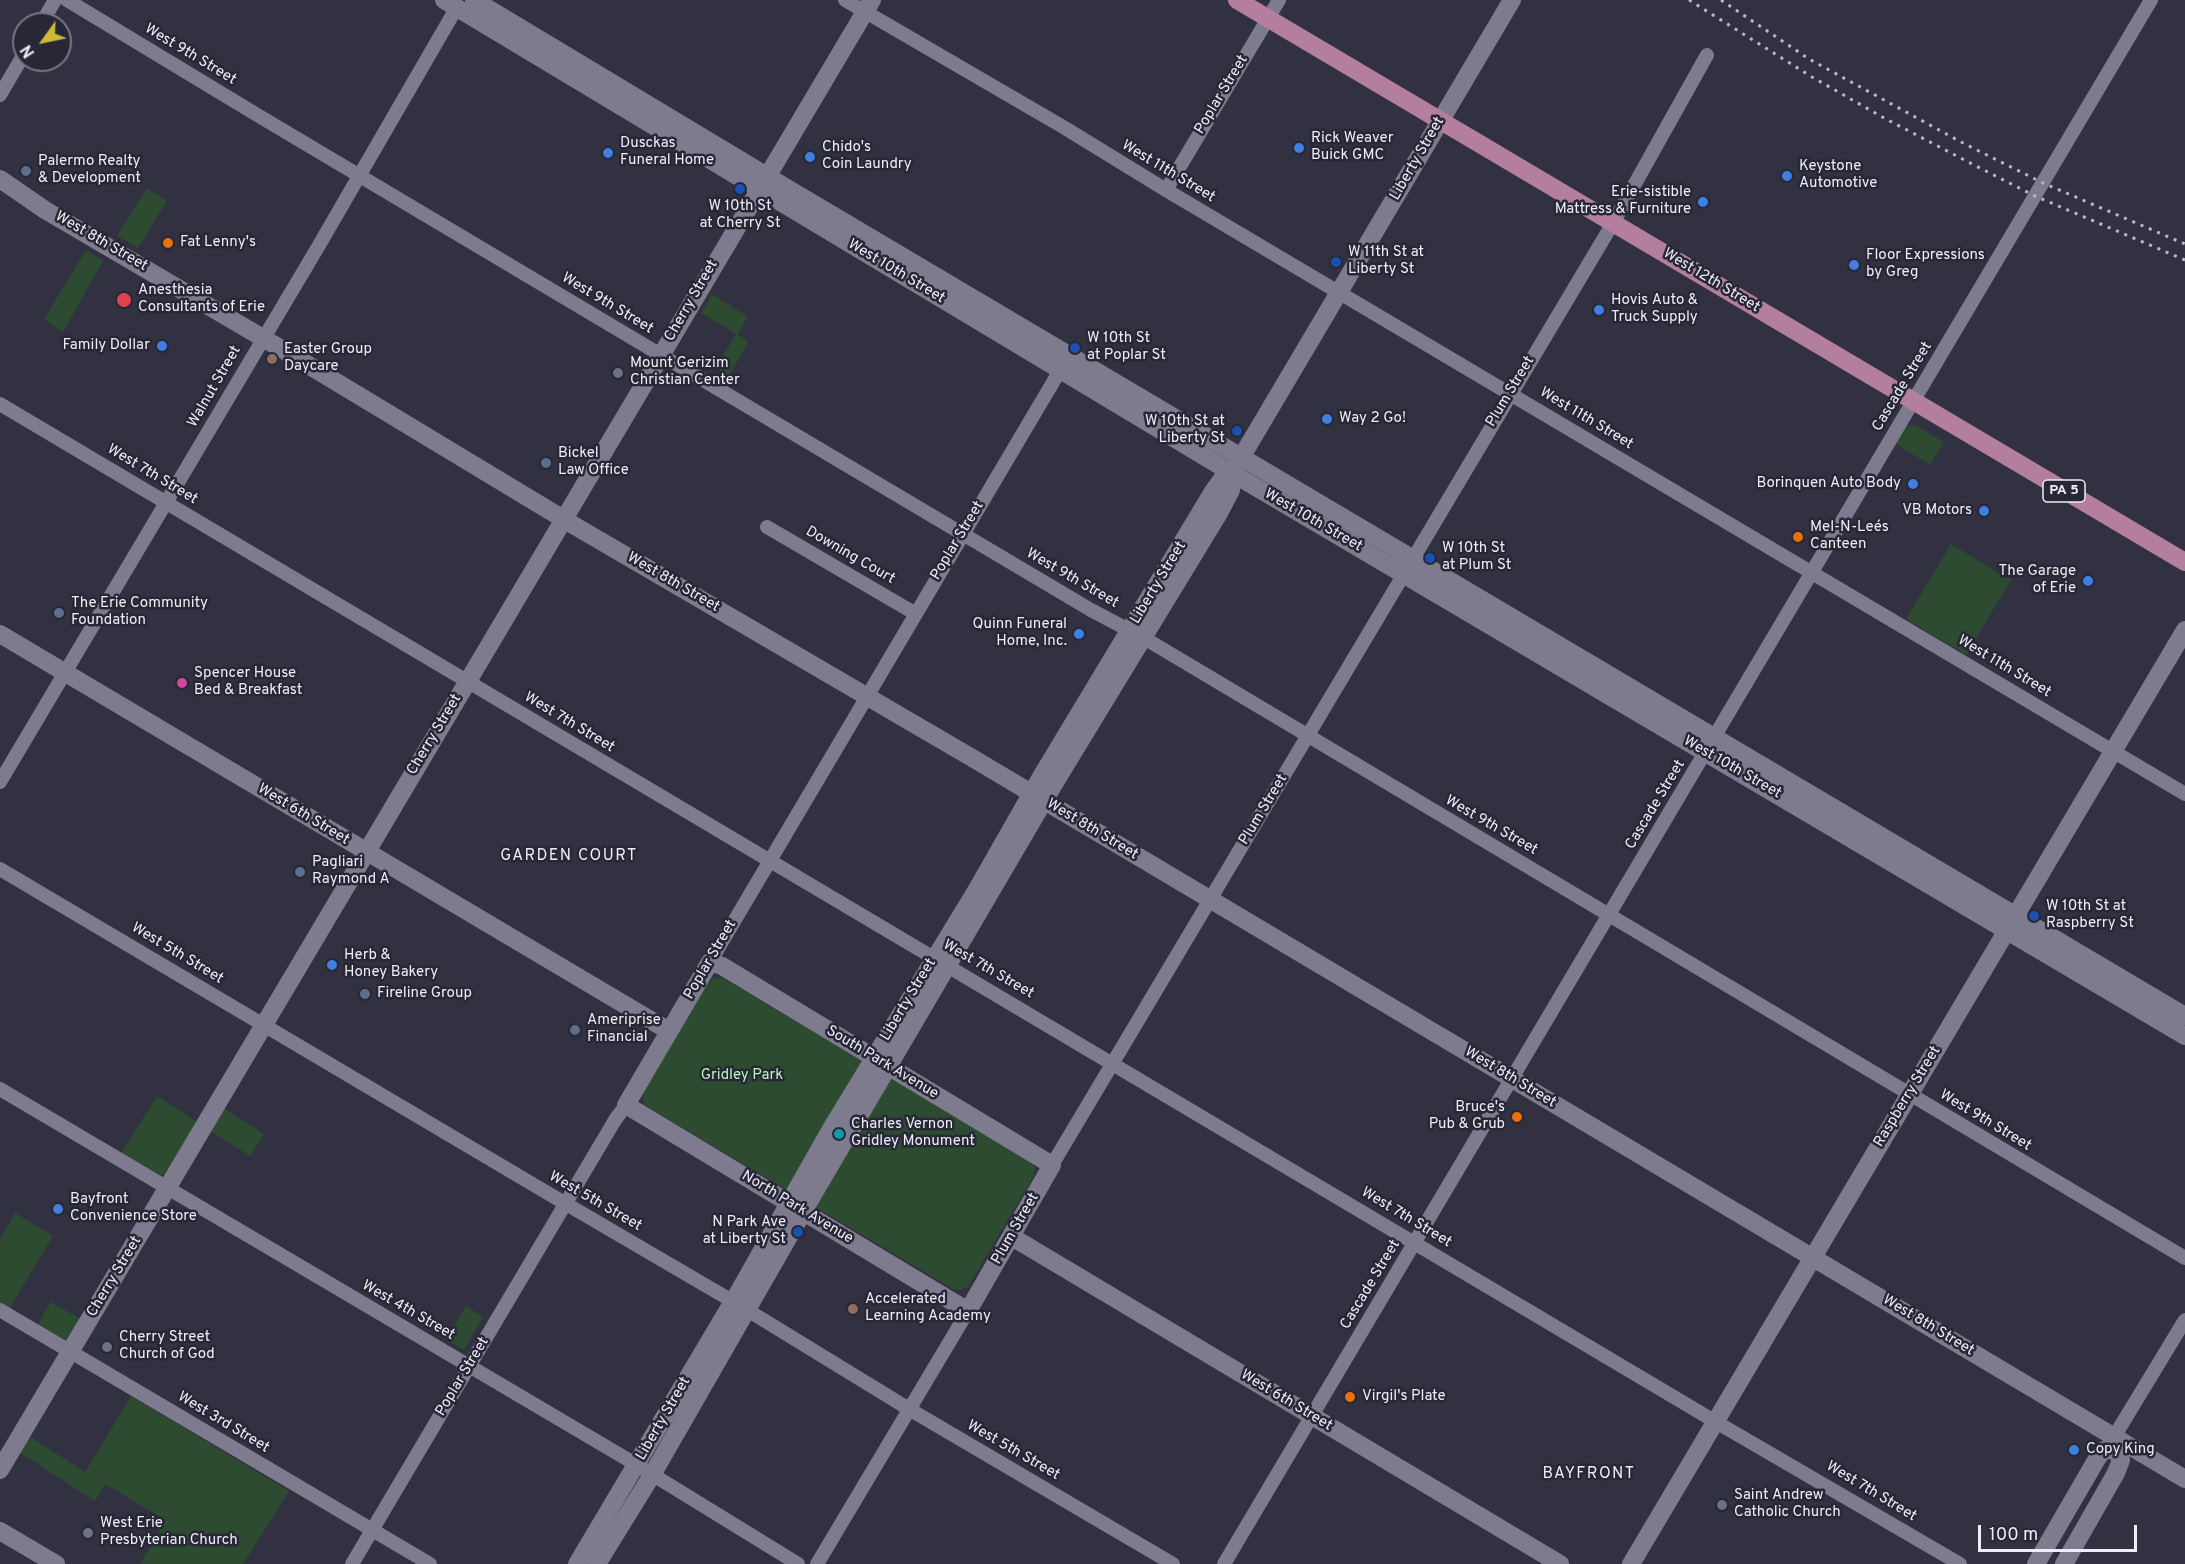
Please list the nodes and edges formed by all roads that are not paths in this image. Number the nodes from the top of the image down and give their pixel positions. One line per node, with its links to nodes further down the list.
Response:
1 (68, 0): 16 (street, West 9th Street)
2 (474, 0): 13 (street, West 10th Street)
3 (845, 0): 9 (street, West 11th Street)
4 (1237, 0): 10 (main road, West 12th Street / PA 5)
5 (1279, 0): 10 (street, Poplar Street)
6 (1512, 0): 15 (street, Liberty Street)
7 (2151, 0): 26 (street, Cascade Street)
8 (454, 2): 13 (street, West 10th Street); 16 (street, Walnut Street)
9 (868, 6): 18 (street, Cherry Street); 19 (street, West 11th Street)
10 (1268, 18): 15 (main road, West 12th Street / PA 5); 19 (street, Poplar Street)
11 (1707, 55): 20 (street, Plum Street)
12 (13, 72): 14 (street)
13 (612, 93): 18 (street, West 10th Street)
14 (0, 95)
15 (1441, 121): 20 (main road, West 12th Street / PA 5); 21 (street, Liberty Street)
16 (359, 176): 22 (street, Walnut Street); 23 (street, West 9th Street)
17 (0, 179): 22 (street, West 8th Street)
18 (763, 183): 23 (street, Cherry Street); 24 (street, West 10th Street)
19 (1166, 190): 21 (street, West 11th Street)
20 (1612, 223): 25 (street, Plum Street); 26 (main road, West 12th Street / PA 5)
21 (1340, 293): 25 (street, West 11th Street); 28 (street, Liberty Street)
22 (263, 338): 30 (street, Walnut Street); 31 (street, West 8th Street)
23 (661, 355): 31 (street, Cherry Street); 33 (street, West 9th Street)
24 (1064, 362): 28 (street, West 10th Street); 29 (street, West 10th Street); 33 (street, Poplar Street)
25 (1510, 394): 35 (street, Plum Street); 36 (street, West 11th Street)
26 (1914, 401): 34 (main road, West 12th Street / PA 5); 36 (street, Cascade Street)
27 (0, 404): 30 (street, West 7th Street)
28 (1241, 457): 29 (street, Liberty Street); 35 (street, West 10th Street)
29 (1232, 473): 35 (street, West 10th Street); 40 (street, Liberty Street)
30 (166, 503): 41 (street, Walnut Street); 42 (street, West 7th Street)
31 (564, 518): 42 (street, Cherry Street); 43 (street, West 8th Street)
32 (767, 527): 37 (street, Downing Court)
33 (962, 533): 37 (street, Poplar Street); 40 (street, West 9th Street)
34 (2185, 562)
35 (1408, 566): 44 (street, Plum Street); 45 (street, West 10th Street)
36 (1812, 573): 45 (street, Cascade Street); 46 (street, West 11th Street)
37 (916, 614): 43 (street, Poplar Street)
38 (2185, 630): 46 (street, Raspberry Street)
39 (0, 634): 41 (street, West 6th Street)
40 (1137, 634): 44 (street, West 9th Street); 49 (street, Liberty Street)
41 (66, 674): 47 (street, Walnut Street); 50 (street, West 6th Street)
42 (467, 681): 50 (street, Cherry Street); 51 (street, West 7th Street)
43 (866, 696): 49 (street, West 8th Street); 51 (street, Poplar Street)
44 (1307, 737): 53 (street, Plum Street); 54 (street, West 9th Street)
45 (1710, 745): 54 (street, Cascade Street); 55 (street, West 10th Street)
46 (2113, 752): 48 (street, West 11th Street); 55 (street, Raspberry Street)
47 (0, 782)
48 (2185, 794)
49 (1038, 798): 53 (street, West 8th Street); 57 (street, Liberty Street)
50 (367, 853): 60 (street, Cherry Street); 61 (street, West 6th Street)
51 (769, 861): 56 (street, Poplar Street); 57 (street, West 7th Street)
52 (0, 869): 60 (street, West 5th Street)
53 (1210, 901): 64 (street, Plum Street); 65 (street, West 8th Street)
54 (1610, 914): 65 (street, Cascade Street); 67 (street, West 9th Street)
55 (2012, 923): 58 (street, West 10th Street); 67 (street, Raspberry Street)
56 (710, 962): 61 (street, Poplar Street); 63 (street, South Park Avenue)
57 (941, 962): 63 (street, Liberty Street); 64 (street, West 7th Street)
58 (2162, 1012): 59 (street, West 10th Street); 62 (street, West 10th Street)
59 (2185, 1016)
60 (264, 1025): 70 (street, Cherry Street); 71 (street, West 5th Street)
61 (669, 1031): 68 (street, Poplar Street)
62 (2185, 1036)
63 (882, 1062): 69 (street, South Park Avenue); 72 (street, Liberty Street)
64 (1113, 1063): 69 (street, Plum Street); 74 (street, West 7th Street)
65 (1512, 1079): 74 (street, Cascade Street); 75 (street, West 8th Street)
66 (0, 1089): 70 (street, West 4th Street)
67 (1910, 1095): 75 (street, Raspberry Street); 76 (street, West 9th Street)
68 (626, 1105): 71 (street, Poplar Street); 72 (street, North Park Avenue)
69 (1053, 1165): 73 (street, Plum Street)
70 (167, 1189): 81 (street, Cherry Street); 82 (street, West 4th Street)
71 (566, 1204): 77 (street, West 5th Street); 82 (street, Poplar Street)
72 (796, 1207): 77 (street, Liberty Street); 79 (street, North Park Avenue)
73 (1012, 1237): 79 (street, Plum Street); 84 (street, West 6th Street)
74 (1415, 1243): 84 (street, Cascade Street); 85 (street, West 7th Street)
75 (1814, 1258): 85 (street, Raspberry Street); 86 (street, West 8th Street)
76 (2185, 1258)
77 (740, 1305): 83 (street, West 5th Street); 88 (street, Liberty Street)
78 (0, 1310): 81 (street, West 3rd Street)
79 (968, 1311): 83 (street, Plum Street)
80 (2185, 1320): 86 (street)
81 (70, 1352): 87 (street, Cherry Street); 91 (street, West 3rd Street)
82 (468, 1367): 88 (street, West 4th Street); 91 (street, Poplar Street)
83 (909, 1409): 98 (street, Plum Street); 99 (street, West 5th Street)
84 (1312, 1416): 100 (street, Cascade Street); 101 (street, West 6th Street)
85 (1716, 1422): 102 (street, Raspberry Street); 103 (street, West 7th Street)
86 (2118, 1443): 89 (street, West 8th Street); 104 (street); 105 (street)
87 (0, 1470)
88 (644, 1470): 95 (street, Liberty Street); 96 (street, Liberty Street); 97 (street, West 4th Street)
89 (2185, 1479)
90 (0, 1531): 92 (street)
91 (372, 1531): 93 (street, Poplar Street); 94 (street, West 3rd Street)
92 (56, 1564)
93 (352, 1564)
94 (430, 1564)
95 (577, 1564)
96 (597, 1564)
97 (798, 1564)
98 (817, 1564)
99 (1173, 1564)
100 (1224, 1564)
101 (1560, 1564)
102 (1631, 1564)
103 (1960, 1564)
104 (2036, 1564)
105 (2064, 1564)

